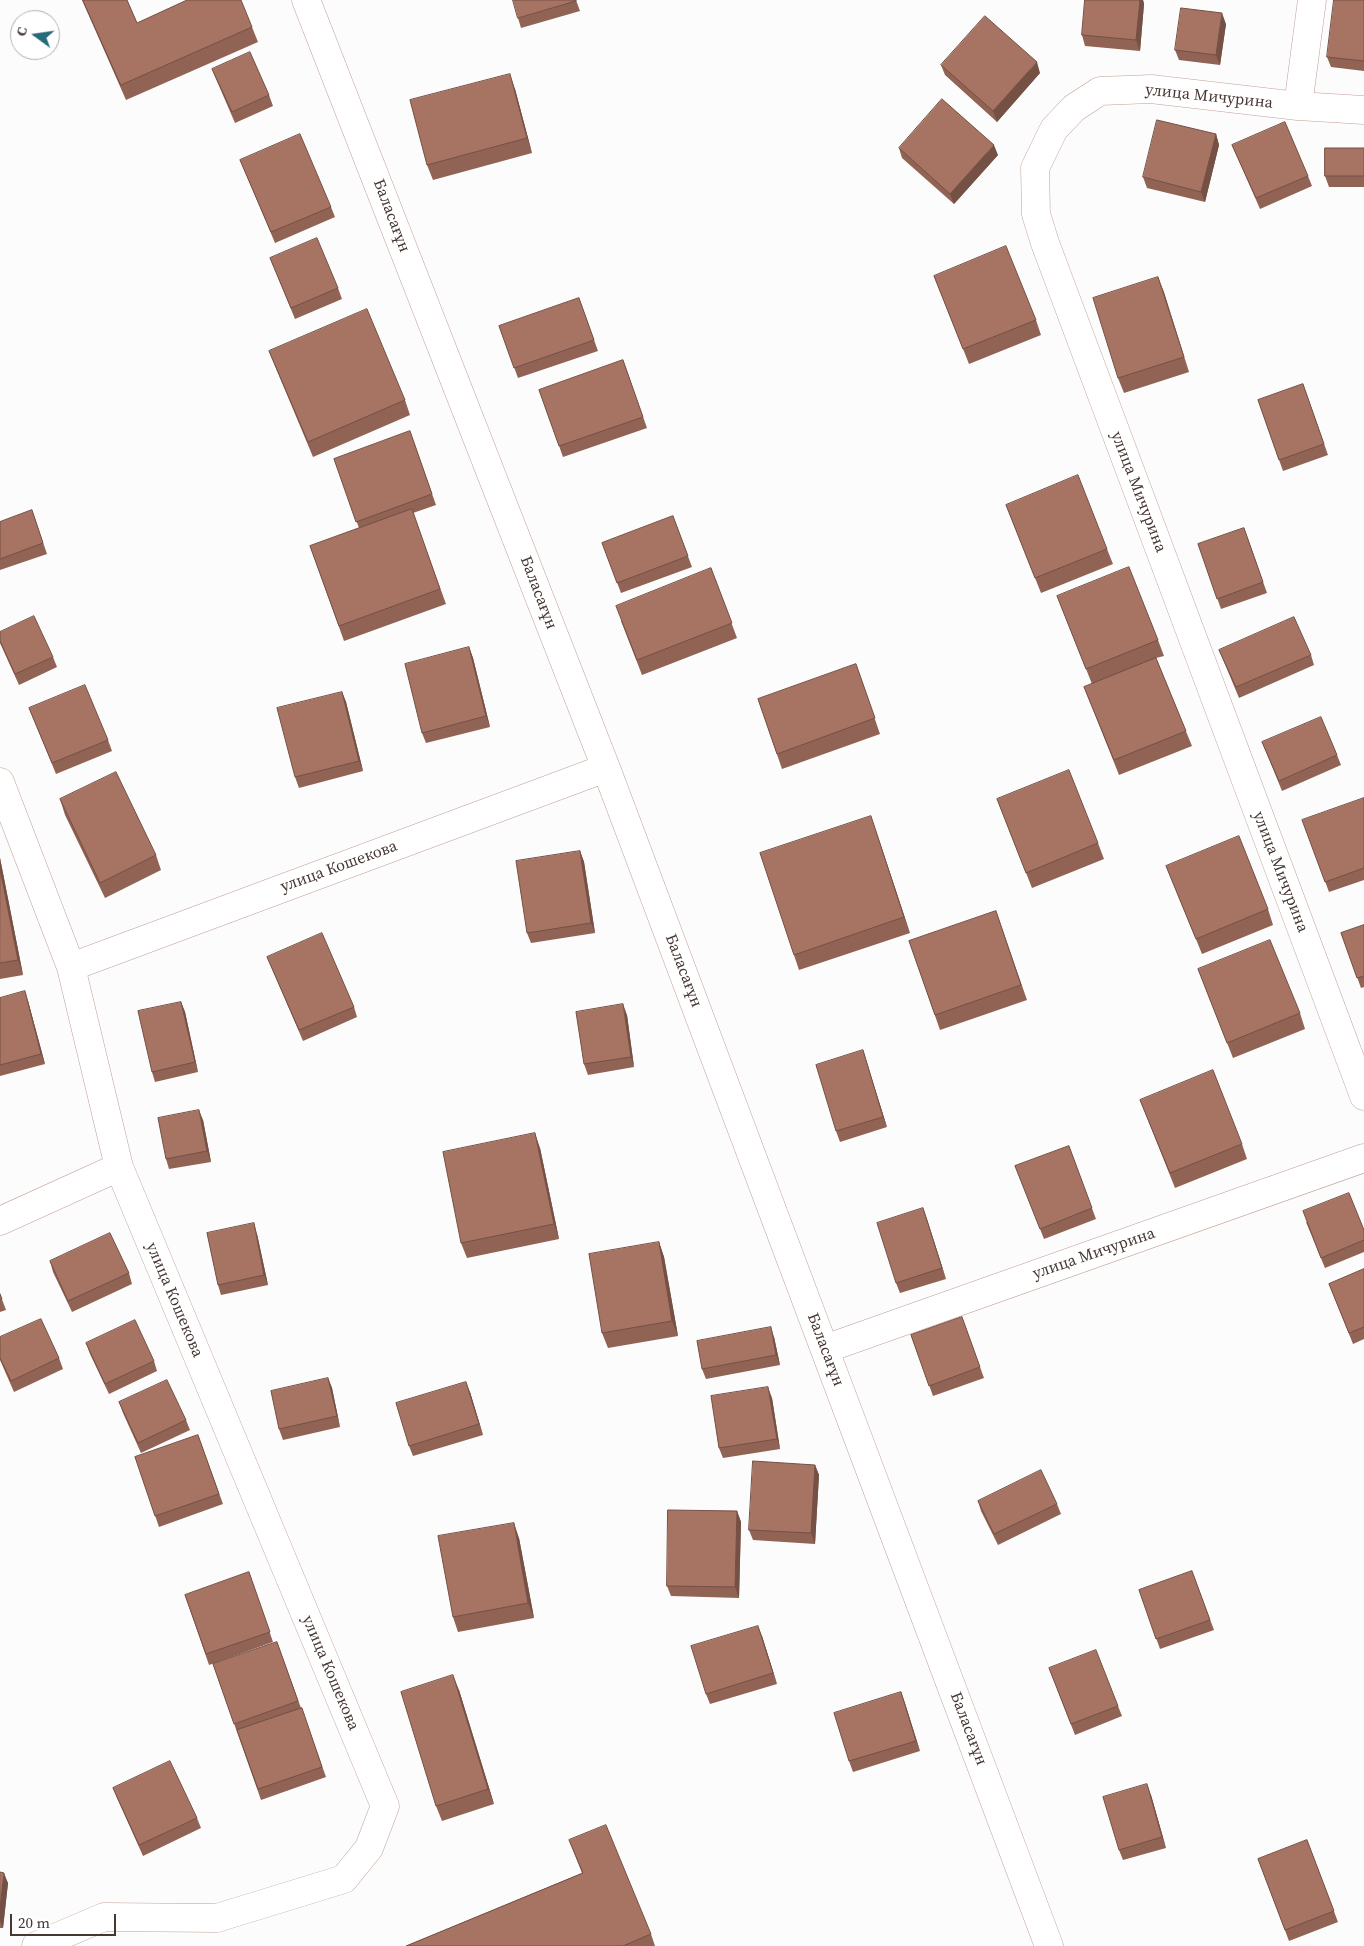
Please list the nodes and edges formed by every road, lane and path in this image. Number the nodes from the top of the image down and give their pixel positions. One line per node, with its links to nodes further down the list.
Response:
1 (306, 0): 5 (street, Баласағұн)
2 (1312, 0): 3 (street)
3 (1298, 106): 4 (street, улица Мичурина); 8 (street, улица Мичурина)
4 (1364, 110)
5 (606, 768): 7 (street, улица Кошекова); 12 (street, Баласағұн)
6 (0, 782): 7 (street, улица Кошекова)
7 (71, 966): 10 (street, улица Кошекова)
8 (1364, 1096)
9 (1364, 1158): 12 (street, улица Мичурина)
10 (119, 1167): 11 (street); 13 (street, улица Кошекова)
11 (0, 1220)
12 (825, 1349): 14 (street, Баласағұн)
13 (36, 1946)
14 (1049, 1946)

